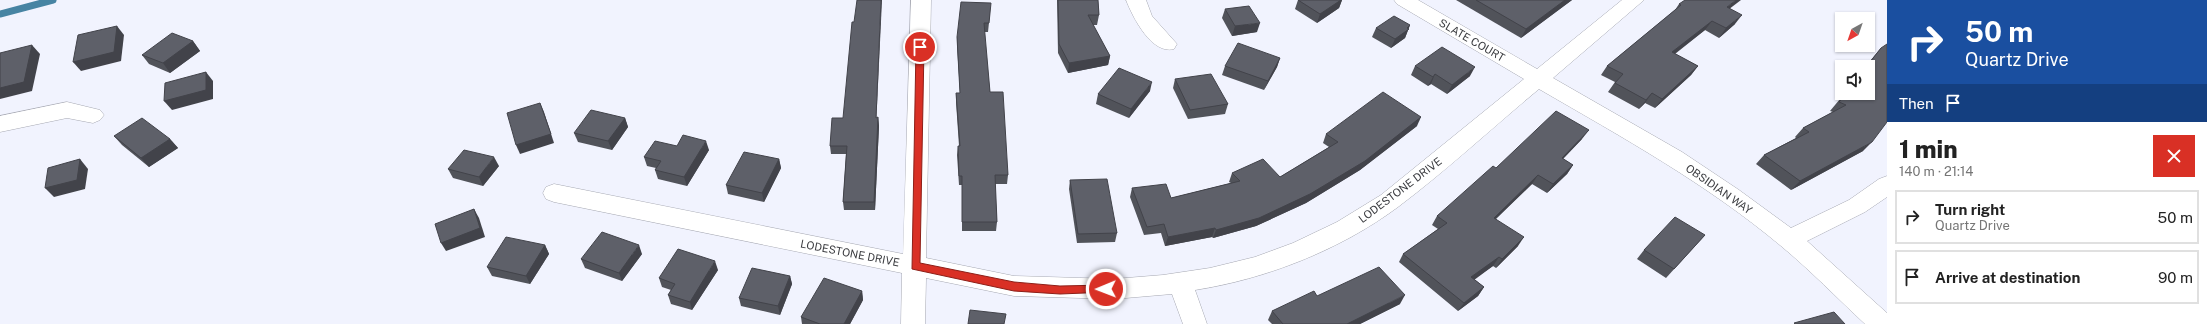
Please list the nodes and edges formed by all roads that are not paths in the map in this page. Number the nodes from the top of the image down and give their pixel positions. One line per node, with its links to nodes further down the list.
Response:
1 (921, 0): 12 (street)
2 (1136, 0): 5 (street)
3 (1404, 0): 6 (street, SLATE COURT)
4 (1634, 0): 6 (street, LODESTONE DRIVE)
5 (1167, 44)
6 (1539, 79): 11 (street, OBSIDIAN WAY); 13 (street, LODESTONE DRIVE)
7 (93, 114): 8 (street)
8 (0, 124)
9 (1887, 185): 11 (street)
10 (554, 194): 12 (street, LODESTONE DRIVE)
11 (1789, 239): 16 (street, OBSIDIAN WAY)
12 (915, 266): 13 (street, LODESTONE DRIVE); 14 (street)
13 (1181, 284): 15 (street)
14 (914, 324)
15 (1195, 324)
16 (1882, 324)

